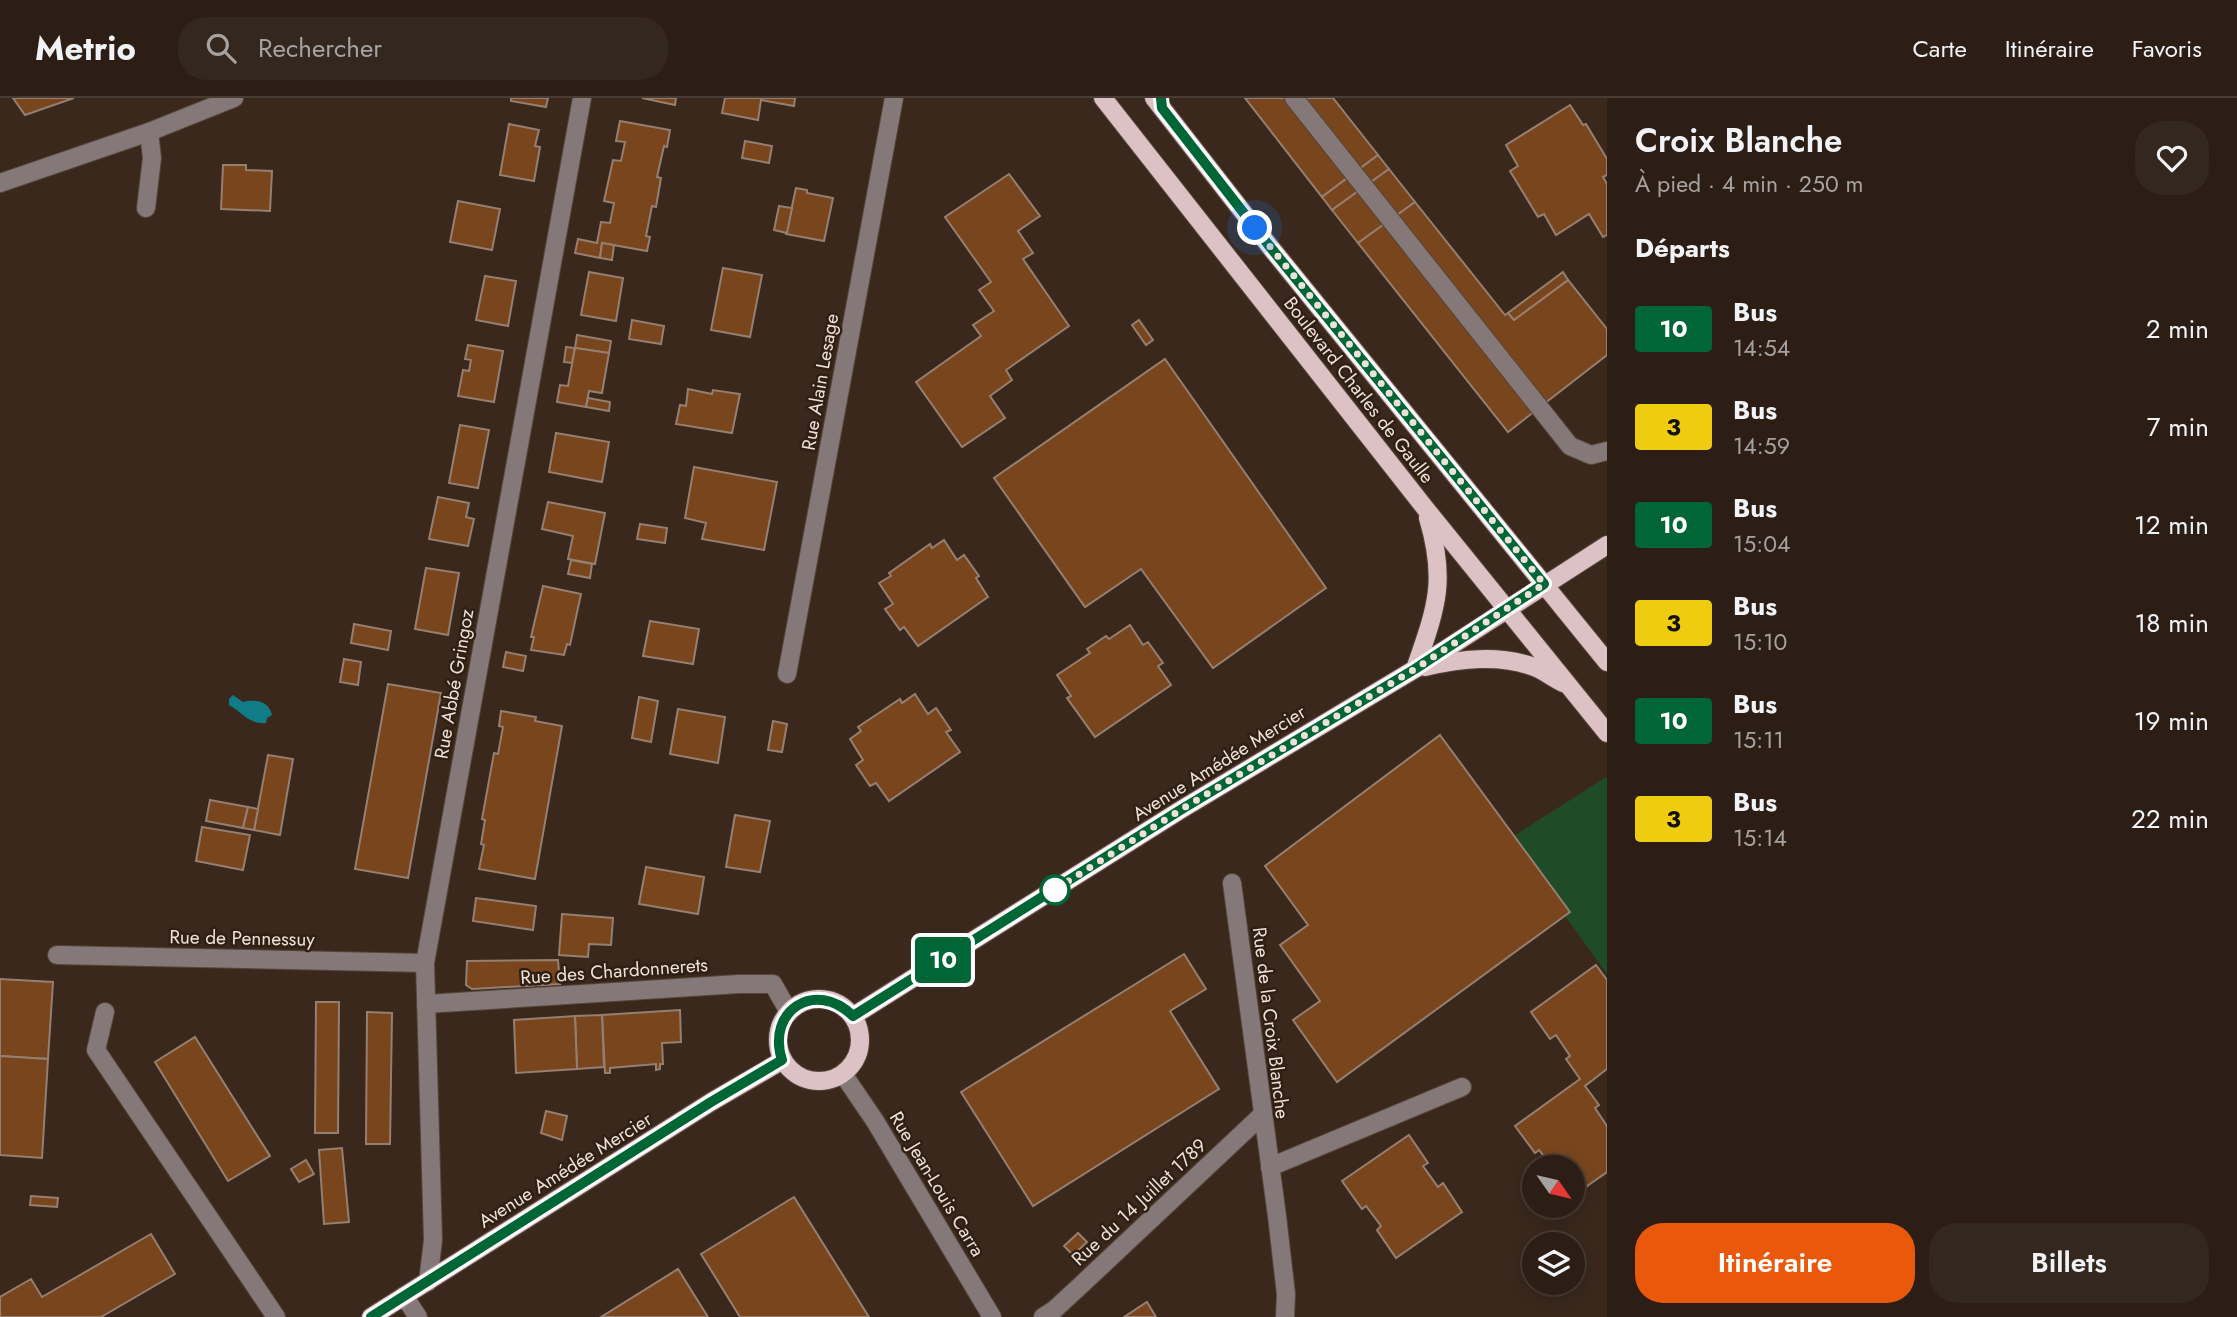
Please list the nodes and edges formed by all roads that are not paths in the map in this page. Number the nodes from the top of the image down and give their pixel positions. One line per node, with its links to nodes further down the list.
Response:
1 (234, 98): 7 (street)
2 (582, 98): 22 (street, Rue Abbé Gringoz)
3 (894, 98): 17 (street, Rue Alain Lesage)
4 (1103, 98): 11 (main road, Boulevard Charles de Gaulle)
5 (1294, 98): 10 (street)
6 (1159, 101): 13 (main road, Boulevard Charles de Gaulle)
7 (149, 132): 8 (street); 9 (street)
8 (0, 183)
9 (146, 208)
10 (1607, 452)
11 (1425, 508): 14 (main road, Boulevard Charles de Gaulle); 16 (main road)
12 (1607, 545): 13 (main road, Avenue Amédée Mercier)
13 (1544, 584): 14 (main road, Avenue Amédée Mercier); 15 (main road, Boulevard Charles de Gaulle)
14 (1505, 609): 16 (main road, Avenue Amédée Mercier); 18 (main road, Boulevard Charles de Gaulle)
15 (1607, 662)
16 (1415, 669): 18 (main road); 26 (main road, Avenue Amédée Mercier)
17 (787, 674)
18 (1571, 688): 19 (main road, Boulevard Charles de Gaulle)
19 (1607, 733)
20 (1232, 883): 30 (street, Rue de la Croix Blanche)
21 (57, 955): 22 (street, Rue de Pennessuy)
22 (425, 963): 23 (street, Rue Abbé Gringoz)
23 (426, 1004): 25 (street, Rue des Chardonnerets); 32 (street, Rue Abbé Gringoz)
24 (105, 1012): 34 (street)
25 (789, 1012): 26 (main road); 27 (main road)
26 (853, 1016): 28 (main road)
27 (782, 1060): 28 (main road); 32 (main road, Avenue Amédée Mercier)
28 (843, 1074): 37 (street, Rue Jean-Louis Carra)
29 (1462, 1087): 31 (street)
30 (1262, 1115): 31 (street, Rue de la Croix Blanche); 38 (street, Rue du 14 Juillet 1789)
31 (1270, 1167): 39 (street, Rue de la Croix Blanche)
32 (428, 1282): 33 (main road, Avenue Amédée Mercier)
33 (404, 1296): 35 (main road, Avenue Amédée Mercier); 36 (street)
34 (276, 1317)
35 (371, 1317)
36 (418, 1317)
37 (992, 1317)
38 (1043, 1317)
39 (1285, 1317)

